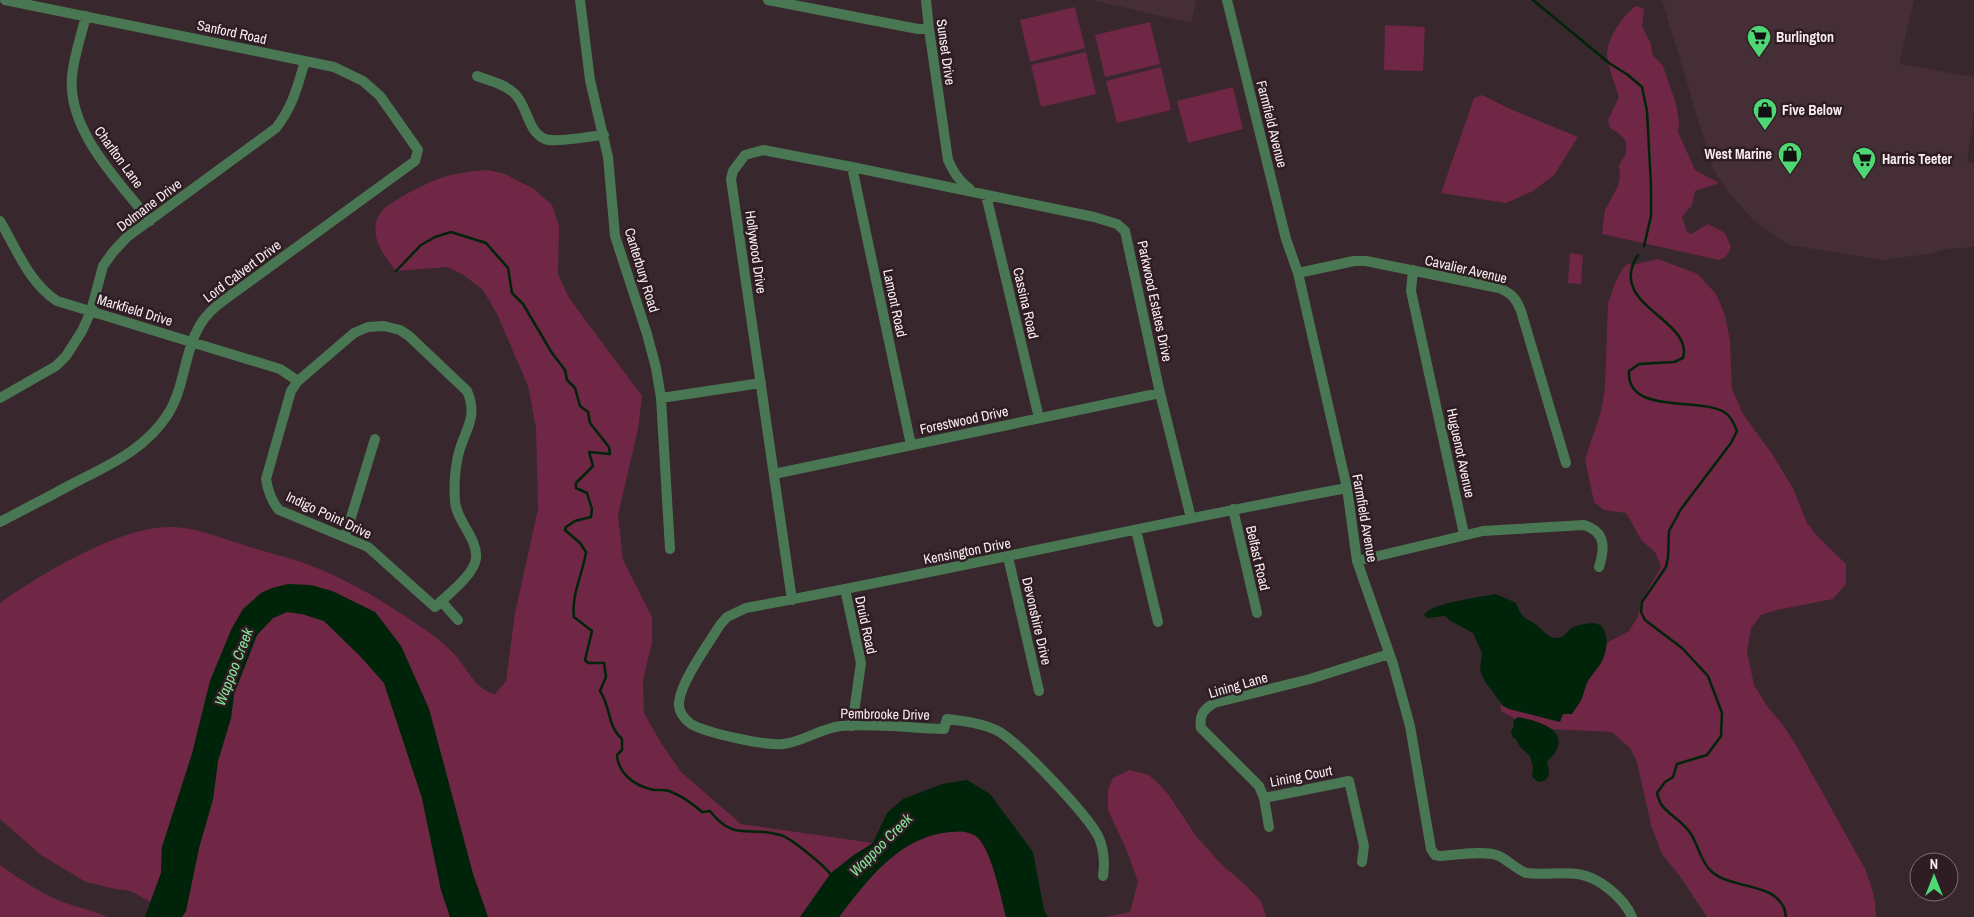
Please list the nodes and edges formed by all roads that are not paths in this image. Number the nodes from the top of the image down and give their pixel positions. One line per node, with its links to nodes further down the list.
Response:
1 (5, 0): 6 (street, Sanford Road)
2 (580, 0): 10 (street, Canterbury Road)
3 (768, 0): 7 (street)
4 (926, 0): 7 (street, Sunset Drive)
5 (1227, 0): 18 (street, Farmfield Avenue)
6 (86, 16): 8 (street, Sanford Road); 16 (street, Charlton Lane)
7 (929, 29): 13 (street, Sunset Drive)
8 (305, 61): 11 (street, Sanford Road); 16 (street, Dolmane Drive)
9 (477, 76): 10 (street)
10 (604, 135): 25 (street, Canterbury Road)
11 (418, 150): 20 (street, Lord Calvert Drive)
12 (852, 166): 13 (street, Hollywood Drive); 22 (street, Hollywood Drive); 28 (street, Lamont Road)
13 (973, 192): 14 (street, Hollywood Drive)
14 (986, 194): 23 (street, Parkwood Estates Drive); 26 (street, Cassina Road)
15 (0, 221): 19 (street, Markfield Drive)
16 (150, 221): 19 (street, Dolmane Drive)
17 (1413, 270): 18 (street, Cavalier Avenue); 29 (street, Cavalier Avenue); 36 (street, Huguenot Avenue)
18 (1298, 273): 31 (street, Farmfield Avenue)
19 (91, 311): 20 (street, Markfield Drive); 24 (street, Dolmane Drive)
20 (193, 342): 21 (street, Markfield Drive); 34 (street, Lord Calvert Drive)
21 (298, 381): 37 (street, Indigo Point Drive); 44 (street, Indigo Point Drive)
22 (761, 383): 25 (street); 30 (street, Hollywood Drive)
23 (1160, 393): 26 (street, Forestwood Drive); 33 (street, Parkwood Estates Drive)
24 (0, 398)
25 (661, 398): 38 (street, Canterbury Road)
26 (1039, 418): 28 (street, Forestwood Drive)
27 (375, 439): 37 (street)
28 (911, 445): 30 (street, Forestwood Drive)
29 (1566, 463)
30 (774, 474): 43 (street, Hollywood Drive)
31 (1347, 488): 32 (street, Kensington Drive); 40 (street, Farmfield Avenue)
32 (1233, 509): 33 (street, Kensington Drive); 45 (street, Belfast Road)
33 (1192, 518): 35 (street, Kensington Drive)
34 (0, 522)
35 (1136, 530): 39 (street, Kensington Drive); 47 (street)
36 (1464, 534): 40 (street); 41 (street)
37 (345, 537): 44 (street, Indigo Point Drive)
38 (670, 549)
39 (1008, 557): 42 (street, Kensington Drive); 49 (street, Devonshire Drive)
40 (1358, 561): 48 (street, Farmfield Avenue)
41 (1600, 567)
42 (845, 588): 43 (street, Kensington Drive); 50 (street, Druid Road)
43 (792, 600): 51 (street, Kensington Drive)
44 (442, 601): 46 (street)
45 (1257, 613)
46 (458, 620)
47 (1158, 622)
48 (1389, 654): 52 (street, Lining Lane); 56 (street, Farmfield Avenue)
49 (1038, 691)
50 (852, 726): 51 (street, Pembrooke Drive); 55 (street, Pembrooke Drive)
51 (701, 729)
52 (1264, 798): 53 (street, Lining Lane); 54 (street, Lining Court)
53 (1269, 827)
54 (1362, 862)
55 (1103, 876)
56 (1632, 917)

